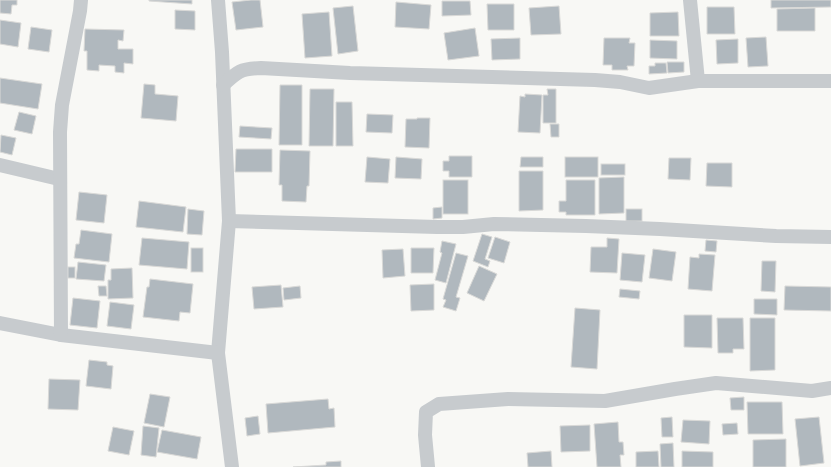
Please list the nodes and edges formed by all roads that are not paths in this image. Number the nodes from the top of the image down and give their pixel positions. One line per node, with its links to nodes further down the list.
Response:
1 (81, 0): 8 (street)
2 (218, 0): 6 (street)
3 (690, 0): 4 (street)
4 (698, 80): 5 (street); 6 (street)
5 (831, 81)
6 (223, 85): 9 (street)
7 (0, 165): 8 (street)
8 (59, 179): 12 (street)
9 (229, 221): 10 (street); 13 (street)
10 (831, 237)
11 (0, 323): 12 (street)
12 (61, 335): 13 (street)
13 (218, 353): 15 (street)
14 (831, 388): 16 (street)
15 (232, 467)
16 (428, 467)

